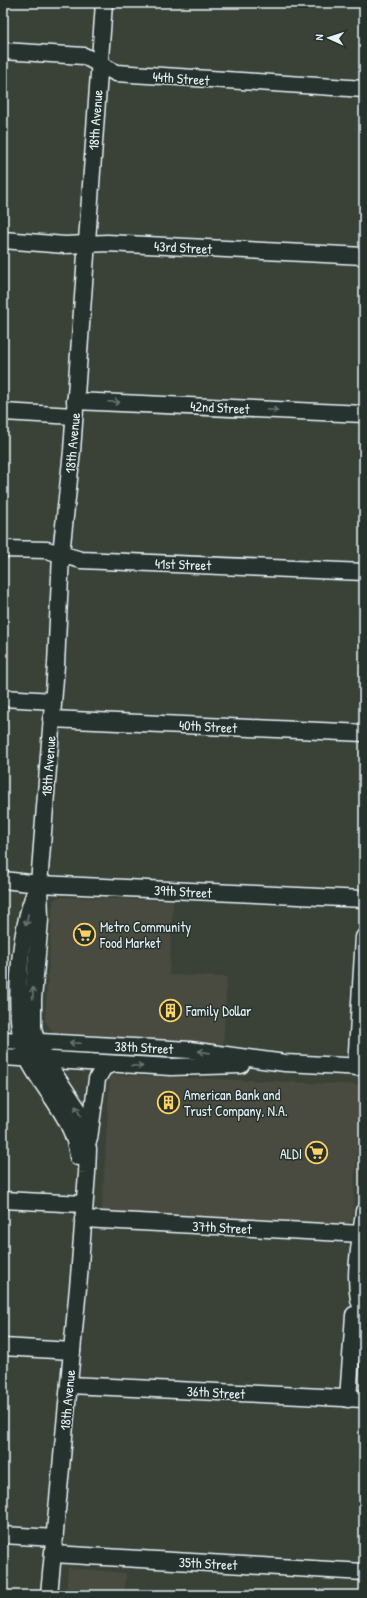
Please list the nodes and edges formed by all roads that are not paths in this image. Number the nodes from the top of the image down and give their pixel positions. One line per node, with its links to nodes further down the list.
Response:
1 (104, 3): 3 (street, 18th Avenue)
2 (3, 50): 3 (street, 44th Street)
3 (100, 64): 4 (street, 44th Street); 6 (street, 18th Avenue)
4 (364, 89)
5 (3, 240): 6 (street, 43rd Street)
6 (86, 244): 7 (street, 43rd Street); 8 (street, 18th Avenue)
7 (364, 256)
8 (75, 401): 10 (street, 42nd Street, one-way to 10); 11 (street, 18th Avenue)
9 (3, 412): 11 (street)
10 (364, 414)
11 (74, 416): 13 (street, 18th Avenue)
12 (3, 549): 13 (street, 41st Street)
13 (61, 554): 14 (street, 41st Street); 16 (street, 18th Avenue)
14 (364, 572)
15 (3, 698): 16 (street)
16 (53, 701): 17 (street, 18th Avenue)
17 (51, 719): 18 (street, 40th Street); 20 (street, 18th Avenue)
18 (364, 733)
19 (3, 880): 20 (street, 39th Street)
20 (40, 884): 21 (street, 39th Street); 24 (street, 18th Avenue)
21 (364, 899)
22 (364, 938): 30 (street)
23 (3, 1040): 24 (street, 38th Street)
24 (29, 1041): 26 (street, 18th Avenue); 27 (street, 18th Avenue); 28 (street, 38th Street, one-way to 24)
25 (3, 1057): 26 (street, 38th Street)
26 (28, 1059): 27 (street, 38th Street); 33 (street, 18th Avenue)
27 (45, 1060): 29 (street, 38th Street); 31 (street, 18th Avenue, one-way to 27)
28 (285, 1063): 29 (street, 38th Street, one-way to 28); 30 (street, 38th Street)
29 (113, 1064): 31 (street)
30 (360, 1067)
31 (88, 1149): 33 (street, 18th Avenue)
32 (3, 1200): 33 (street, 37th Street)
33 (83, 1212): 34 (street, 37th Street); 37 (street, 18th Avenue)
34 (363, 1222): 35 (street)
35 (359, 1315): 39 (street)
36 (3, 1347): 37 (street)
37 (72, 1351): 38 (street, 18th Avenue)
38 (69, 1385): 39 (street, 36th Street); 42 (street, 18th Avenue)
39 (348, 1399): 40 (street, 36th Street)
40 (364, 1399)
41 (3, 1535): 42 (street)
42 (55, 1538): 43 (street, 18th Avenue)
43 (53, 1554): 44 (street, 35th Street); 45 (street, 18th Avenue)
44 (364, 1572)
45 (50, 1595)

